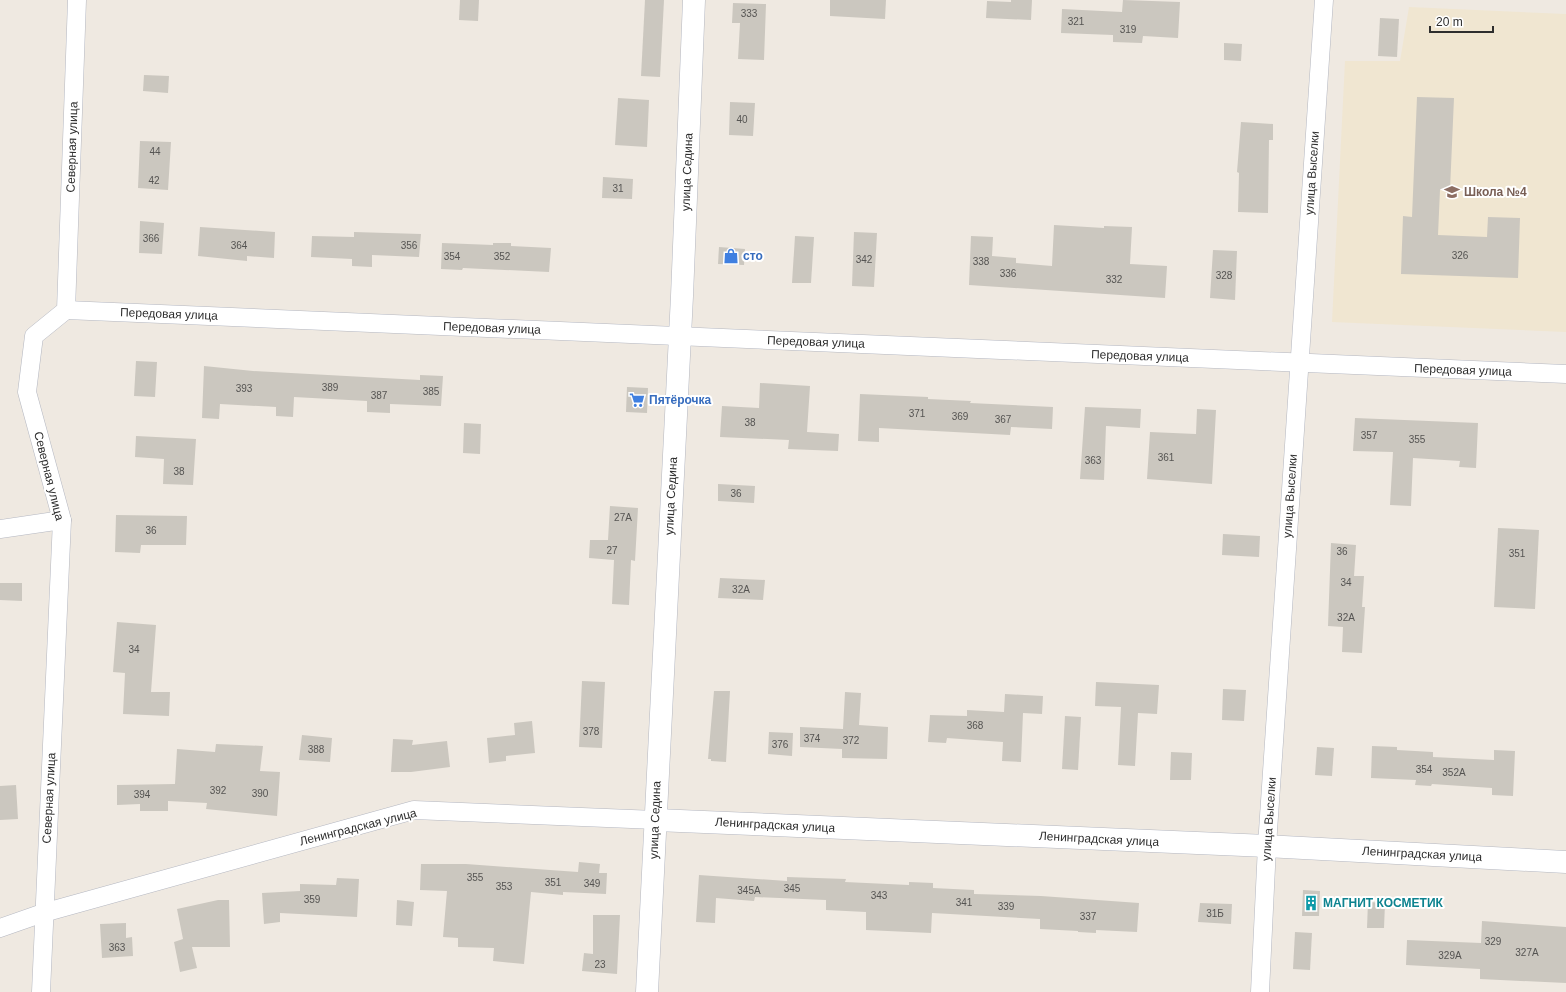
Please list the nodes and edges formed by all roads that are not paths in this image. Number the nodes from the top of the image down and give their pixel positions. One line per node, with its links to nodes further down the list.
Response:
1 (77, 0): 4 (street, Северная улица)
2 (694, 0): 5 (main road, улица Седина)
3 (1324, 0): 6 (street, улица Выселки)
4 (66, 310): 5 (street, Передовая улица); 8 (street, Северная улица)
5 (679, 336): 6 (street, Передовая улица); 10 (main road, улица Седина)
6 (1299, 363): 7 (street, Передовая улица); 11 (street, улица Выселки)
7 (1566, 374)
8 (62, 520): 9 (street); 13 (street, Северная улица)
9 (0, 529)
10 (656, 820): 11 (main road, Ленинградская улица); 13 (street, Ленинградская улица); 16 (main road, улица Седина)
11 (1267, 846): 12 (main road, Ленинградская улица); 17 (street, улица Выселки)
12 (1566, 862)
13 (43, 913): 14 (street, Ленинградская улица); 15 (street, Северная улица)
14 (0, 928)
15 (41, 992)
16 (647, 992)
17 (1260, 992)

